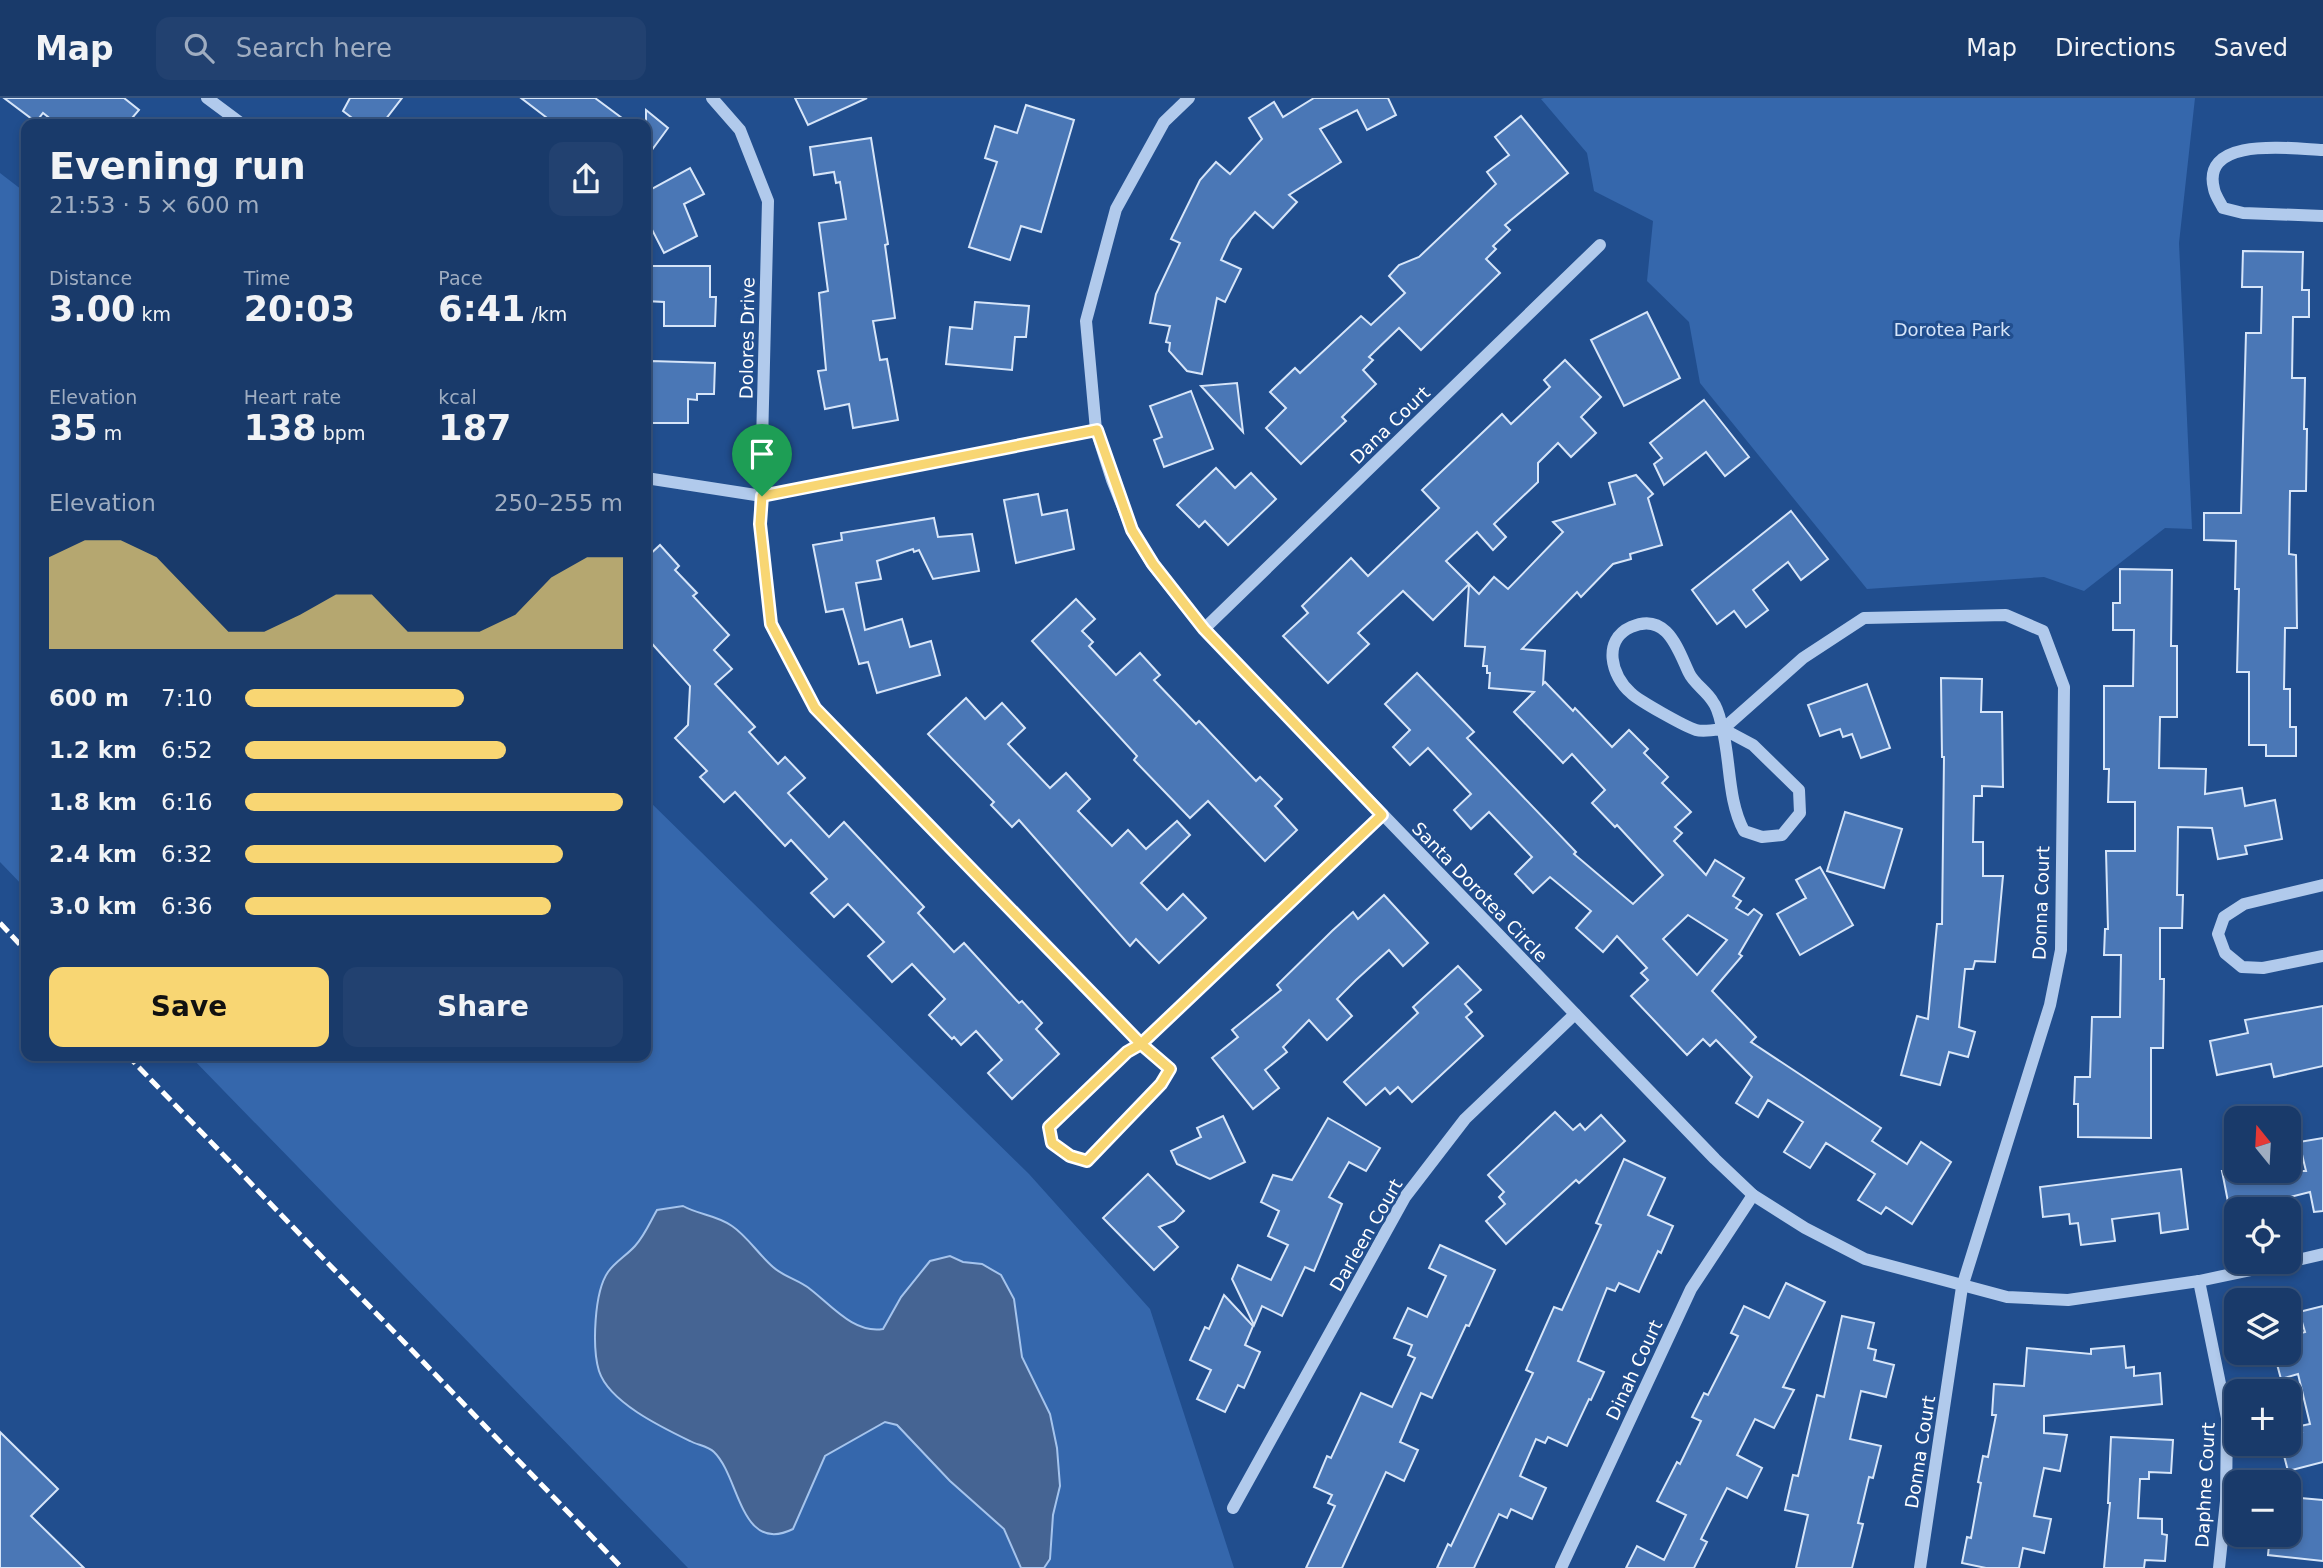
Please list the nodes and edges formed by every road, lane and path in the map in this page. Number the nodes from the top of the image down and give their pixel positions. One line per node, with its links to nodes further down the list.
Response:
1 (207, 98): 4 (street)
2 (712, 98): 10 (street, Dolores Drive)
3 (1189, 98): 8 (street, Santa Dorotea Circle)
4 (235, 119)
5 (2323, 150): 6 (street)
6 (2323, 216)
7 (1600, 245): 11 (street, Dana Court)
8 (1097, 430): 10 (street); 11 (street, Santa Dorotea Circle)
9 (651, 479): 10 (street)
10 (762, 496): 17 (street, Dolores Drive)
11 (1204, 629): 13 (street, Santa Dorotea Circle)
12 (1723, 729): 12 (street); 12 (street); 23 (street, Donna Court)
13 (1382, 815): 16 (street, Santa Dorotea Circle); 17 (street)
14 (2323, 885): 15 (street)
15 (2323, 956)
16 (1575, 1014): 18 (street, Santa Dorotea Circle); 24 (street, Darleen Court)
17 (1141, 1044): 17 (street, Dolores Drive)
18 (1753, 1195): 23 (street, Santa Dorotea Circle); 25 (street, Dinah Court)
19 (2323, 1254): 20 (street, Santa Dorotea Circle)
20 (2301, 1259)
21 (2232, 1274): 22 (street, Santa Dorotea Circle)
22 (2199, 1281): 23 (street, Santa Dorotea Circle); 27 (street, Daphne Court)
23 (1962, 1287): 26 (street, Donna Court)
24 (1233, 1508)
25 (1561, 1568)
26 (1920, 1568)
27 (2218, 1568)

